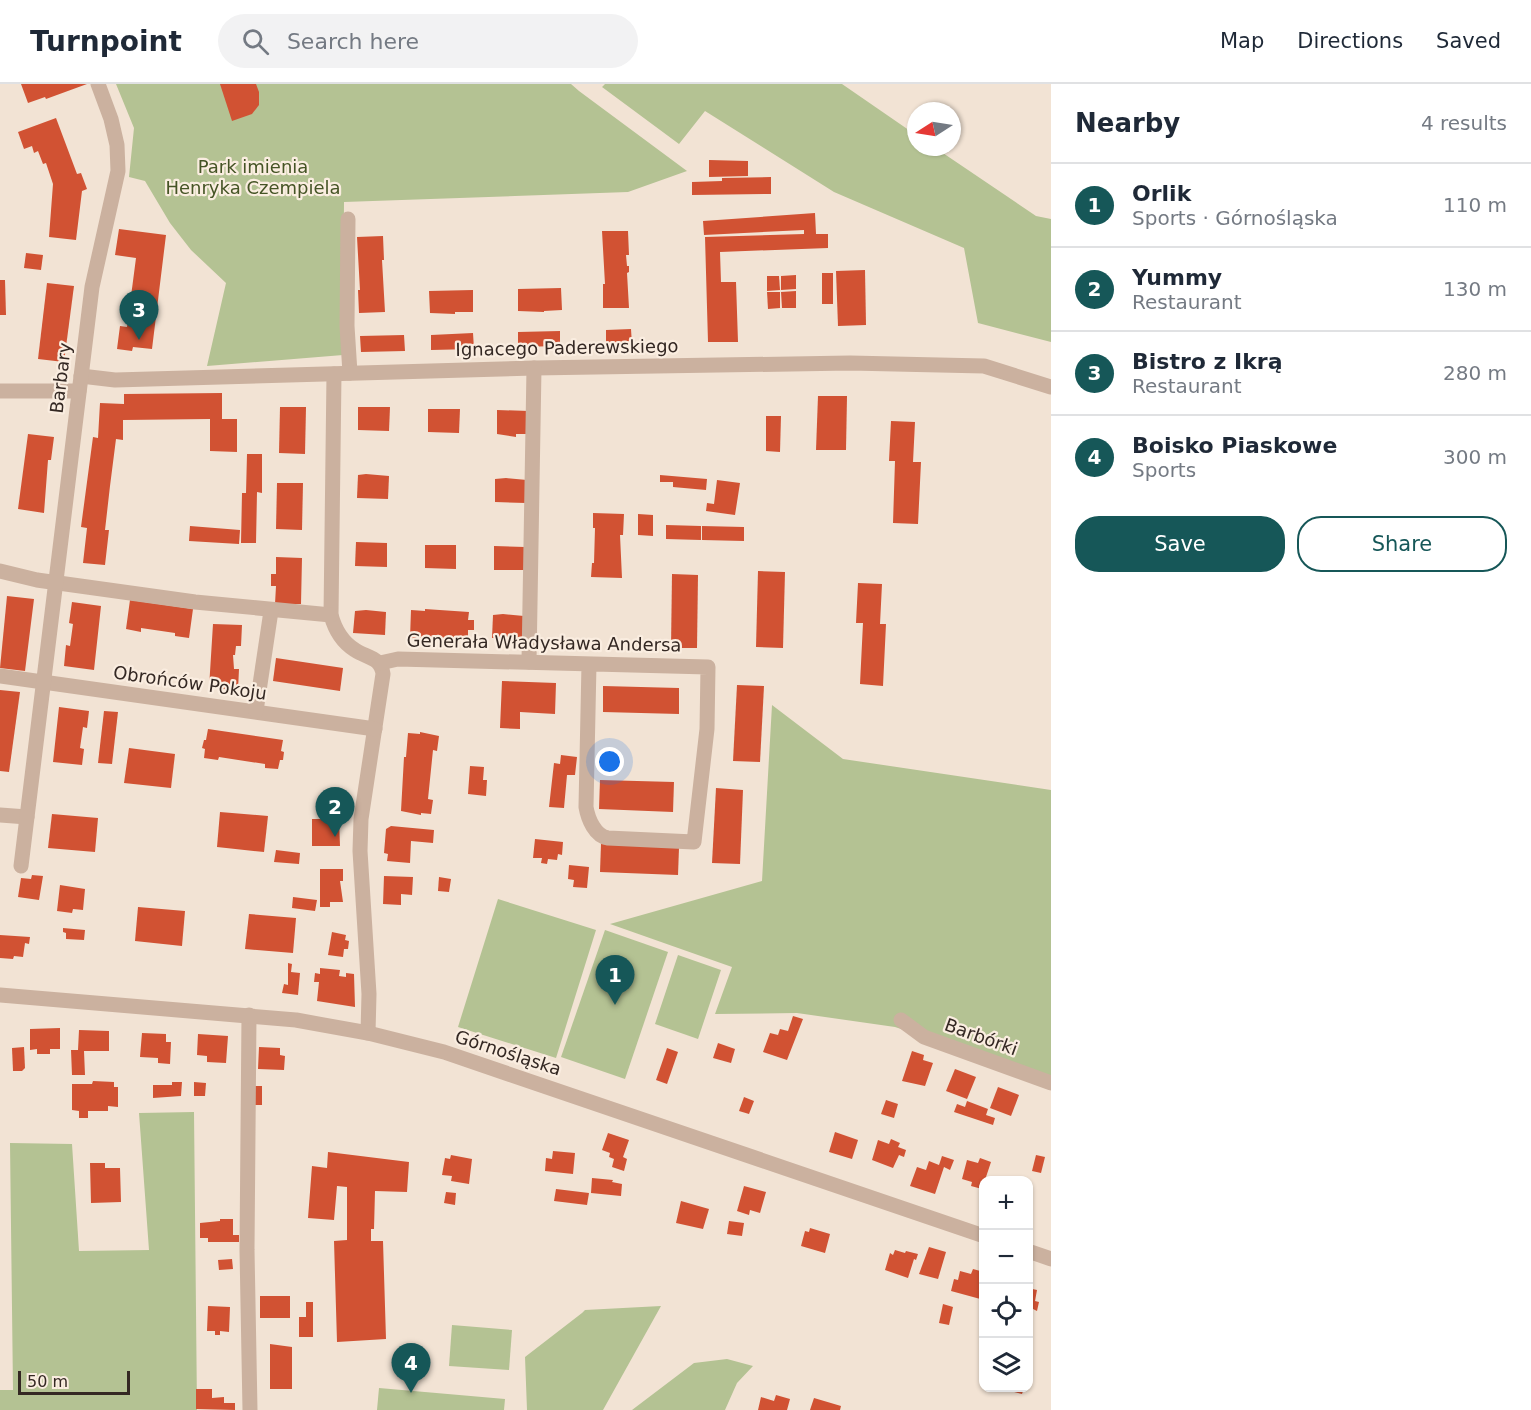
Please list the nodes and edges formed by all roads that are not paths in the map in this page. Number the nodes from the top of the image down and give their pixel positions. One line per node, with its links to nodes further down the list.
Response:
1 (98, 84): 5 (street, Barbary)
2 (348, 219): 4 (street)
3 (534, 368): 4 (street, Ignacego Paderewskiego); 6 (street, Ignacego Paderewskiego); 12 (street)
4 (342, 374): 5 (street, Ignacego Paderewskiego); 11 (street)
5 (80, 384): 7 (street, Ignacego Paderewskiego); 9 (street, Barbary)
6 (1051, 387)
7 (0, 391)
8 (0, 571): 9 (street)
9 (56, 582): 10 (street); 16 (street, Barbary)
10 (271, 611): 11 (street); 17 (street)
11 (331, 615): 13 (street)
12 (529, 662): 13 (street, Generała Władysława Andersa); 14 (street, Generała Władysława Andersa)
13 (380, 663): 18 (street)
14 (589, 664): 14 (street, Generała Władysława Andersa)
15 (0, 676): 16 (street, Obrońców Pokoju)
16 (44, 681): 17 (street, Obrońców Pokoju); 20 (street, Barbary)
17 (256, 711): 18 (street, Obrońców Pokoju)
18 (375, 729): 25 (street)
19 (0, 815): 20 (street)
20 (27, 817): 21 (street, Barbary)
21 (21, 866)
22 (0, 995): 23 (street, Górnośląska)
23 (249, 1015): 25 (street, Górnośląska); 30 (street)
24 (901, 1020): 26 (street, Barbórki)
25 (368, 1033): 27 (street, Górnośląska)
26 (1051, 1083)
27 (979, 1234)
28 (1033, 1252): 29 (street)
29 (1051, 1259)
30 (250, 1410)

